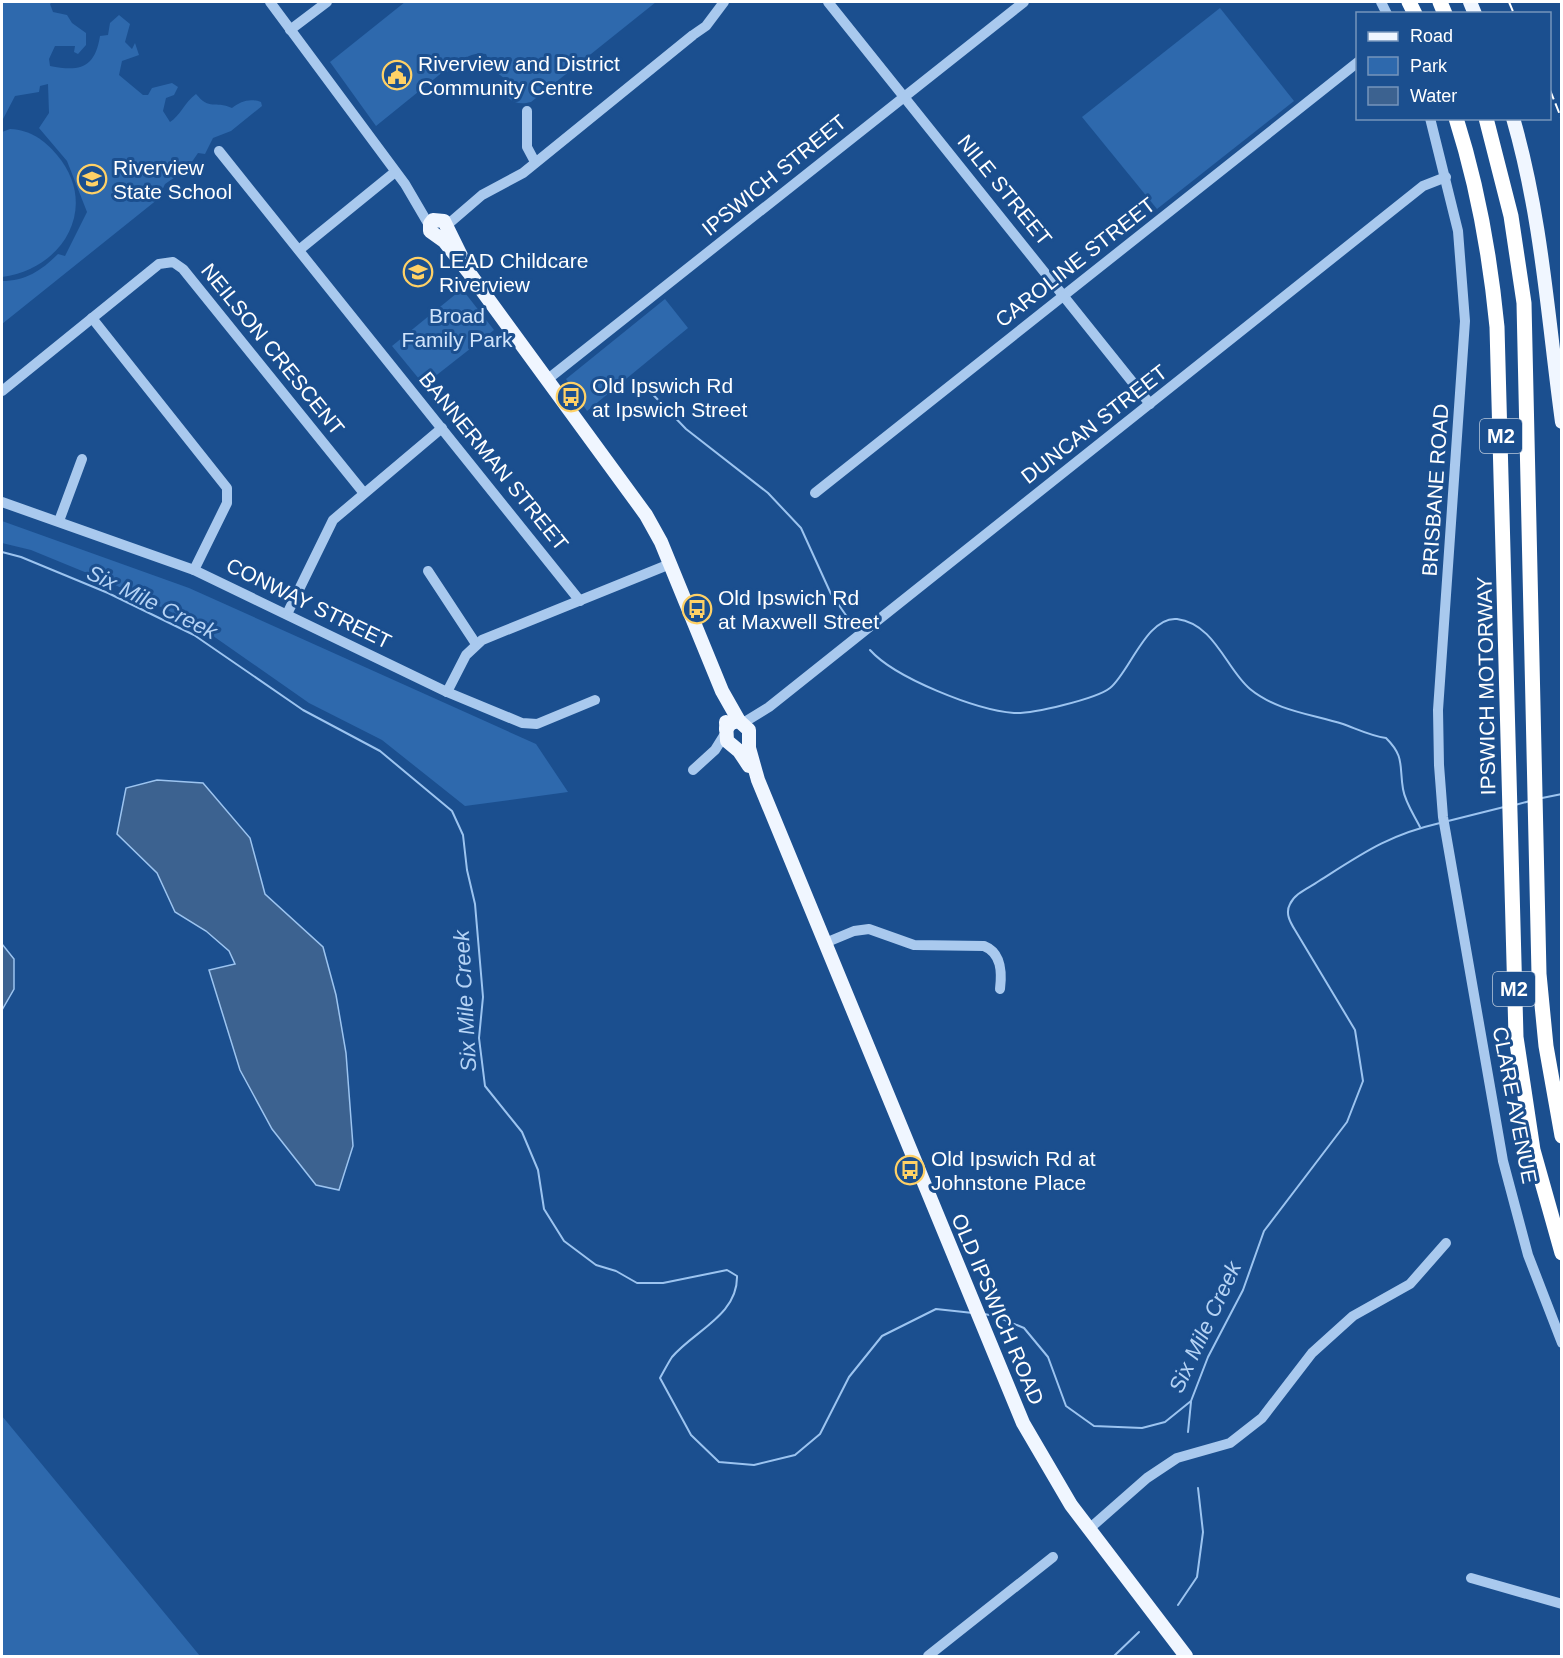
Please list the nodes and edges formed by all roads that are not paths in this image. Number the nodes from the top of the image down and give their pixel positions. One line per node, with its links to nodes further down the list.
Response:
1 (270, 2): 7 (street, OLD IPSWICH ROAD)
2 (327, 2): 7 (street)
3 (717, 2): 8 (street)
4 (724, 2): 8 (street)
5 (828, 2): 10 (street, NILE STREET)
6 (1024, 2): 10 (street, IPSWICH STREET)
7 (290, 30): 18 (street, OLD IPSWICH ROAD)
8 (693, 35): 17 (street)
9 (1356, 64): 22 (street, CAROLINE STREET)
10 (904, 96): 22 (street, NILE STREET); 24 (street, IPSWICH STREET)
11 (527, 111): 17 (street)
12 (1431, 120): 19 (street, BRISBANE ROAD)
13 (1457, 120): 52 (highway, IPSWICH MOTORWAY / M2)
14 (1487, 120): 50 (highway, M2)
15 (1514, 120): 27 (main road)
16 (219, 151): 21 (street, BANNERMAN STREET)
17 (535, 162): 20 (street)
18 (395, 172): 20 (street, OLD IPSWICH ROAD); 21 (street)
19 (1446, 177): 26 (street, DUNCAN STREET); 47 (street, BRISBANE ROAD)
20 (439, 226): 24 (main road, OLD IPSWICH ROAD)
21 (299, 250): 28 (street, BANNERMAN STREET)
22 (1064, 295): 26 (street, NILE STREET); 31 (street, CAROLINE STREET)
23 (92, 318): 25 (street, NEILSON CRESCENT); 30 (street, NEILSON CRESCENT); 35 (street)
24 (548, 379): 34 (main road, OLD IPSWICH ROAD)
25 (2, 391)
26 (1150, 404): 43 (street, DUNCAN STREET)
27 (1562, 422)
28 (442, 428): 30 (street); 37 (street, BANNERMAN STREET)
29 (82, 459): 33 (street)
30 (363, 492): 38 (street)
31 (815, 493)
32 (2, 502): 33 (street, CONWAY STREET)
33 (59, 521): 35 (street, CONWAY STREET)
34 (670, 564): 37 (street); 40 (main road, OLD IPSWICH ROAD)
35 (194, 570): 38 (street, CONWAY STREET)
36 (428, 571): 39 (street)
37 (580, 601): 39 (street)
38 (287, 614): 41 (street, CONWAY STREET)
39 (476, 644): 41 (street)
40 (722, 691): 43 (main road, OLD IPSWICH ROAD); 44 (main road, OLD IPSWICH ROAD)
41 (447, 692): 42 (street, CONWAY STREET)
42 (595, 700)
43 (745, 729): 44 (main road); 44 (main road); 46 (main road, OLD IPSWICH ROAD)
44 (728, 738): 45 (street); 46 (main road, OLD IPSWICH ROAD)
45 (693, 770)
46 (758, 780): 48 (main road, OLD IPSWICH ROAD)
47 (1452, 868): 53 (street, CLARE AVENUE)
48 (825, 943): 49 (street); 54 (main road, OLD IPSWICH ROAD)
49 (1000, 989)
50 (1562, 1136)
51 (1446, 1243): 54 (street)
52 (1562, 1253)
53 (1562, 1343)
54 (1089, 1529): 59 (main road, OLD IPSWICH ROAD)
55 (1053, 1557): 58 (street)
56 (1471, 1578): 57 (street)
57 (1562, 1604)
58 (928, 1656)
59 (1186, 1656)

